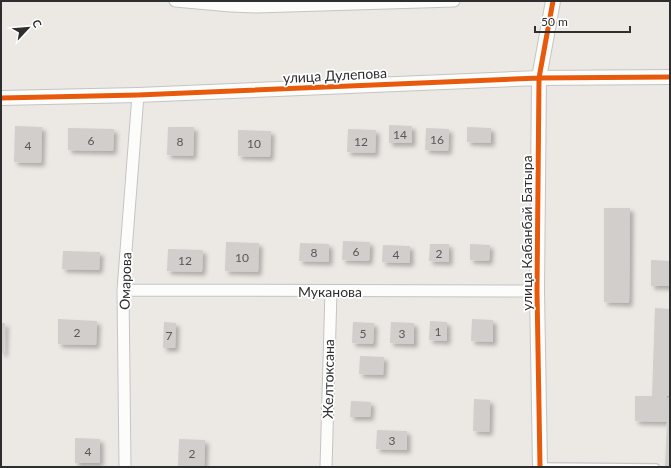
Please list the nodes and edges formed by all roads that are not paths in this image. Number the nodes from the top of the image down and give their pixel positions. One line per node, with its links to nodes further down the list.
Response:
1 (174, 1): 2 (street)
2 (454, 1)
3 (553, 1): 5 (street, улица Кабанбай Батыра)
4 (670, 77): 5 (street, улица Дулепова)
5 (539, 78): 6 (street, улица Дулепова); 10 (street, улица Кабанбай Батыра)
6 (138, 95): 7 (street, улица Дулепова); 8 (street, Омарова)
7 (1, 98)
8 (123, 290): 9 (street, Муканова); 12 (street, Омарова)
9 (331, 291): 10 (street, Муканова); 13 (street, Желтоксана)
10 (537, 292): 11 (street, улица Кабанбай Батыра)
11 (540, 466): 14 (lane)
12 (125, 467)
13 (326, 467)
14 (656, 467)

